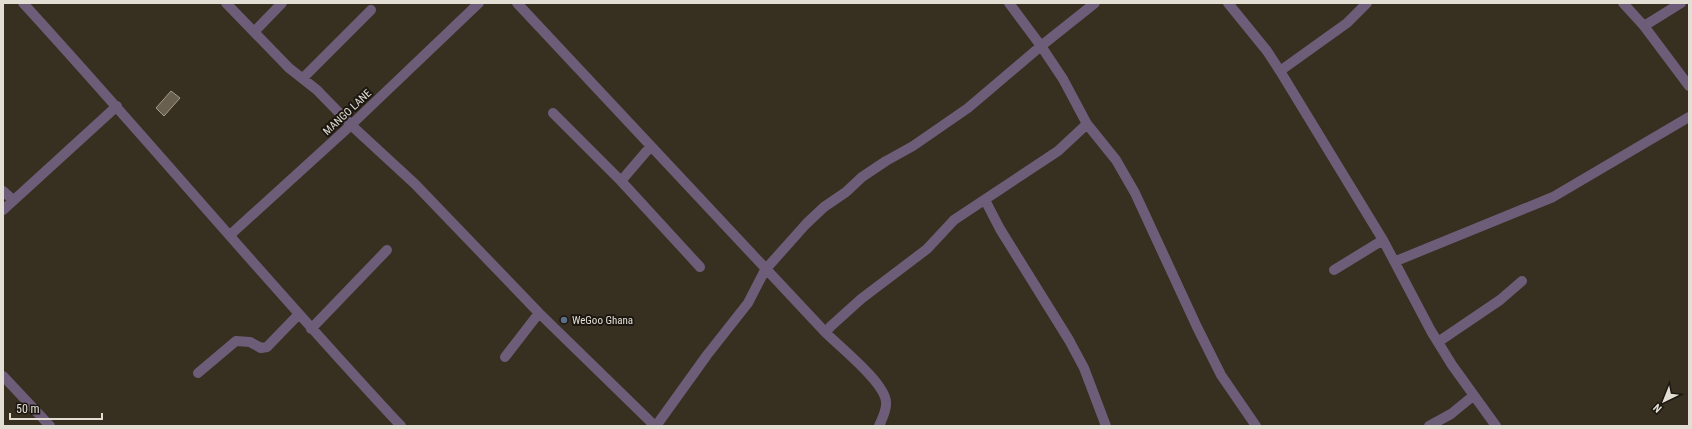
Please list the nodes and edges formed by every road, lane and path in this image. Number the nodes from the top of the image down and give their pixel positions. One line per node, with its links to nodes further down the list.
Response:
1 (23, 3): 19 (street)
2 (226, 3): 14 (street)
3 (282, 3): 14 (street)
4 (479, 3): 23 (street, MANGO LANE)
5 (517, 3): 24 (street)
6 (1009, 3): 15 (street)
7 (1095, 3): 15 (street)
8 (1228, 3): 16 (street)
9 (1367, 3): 16 (street)
10 (1623, 3): 13 (street)
11 (1681, 3): 13 (street)
12 (371, 10): 17 (street)
13 (1644, 26): 18 (street)
14 (254, 32): 17 (street)
15 (1041, 46): 22 (street); 35 (street)
16 (1280, 71): 31 (street)
17 (303, 78): 23 (street)
18 (1689, 86)
19 (117, 106): 27 (street); 30 (street)
20 (553, 113): 25 (street)
21 (1689, 117): 33 (street)
22 (1087, 124): 28 (street); 52 (street)
23 (351, 125): 30 (street, MANGO LANE); 38 (street)
24 (651, 146): 25 (street); 35 (street)
25 (621, 181): 34 (street)
26 (3, 190): 27 (street)
27 (13, 200): 29 (street)
28 (985, 200): 41 (street); 51 (street)
29 (3, 210)
30 (230, 236): 39 (street)
31 (1383, 240): 33 (street); 36 (street)
32 (387, 250): 40 (street)
33 (1396, 261): 42 (street)
34 (700, 267)
35 (765, 270): 41 (street); 49 (street)
36 (1334, 270)
37 (1522, 281): 42 (street)
38 (538, 313): 43 (street); 49 (street)
39 (298, 315): 40 (street); 44 (street)
40 (311, 329): 48 (street)
41 (826, 333): 50 (street)
42 (1438, 342): 46 (street)
43 (505, 357)
44 (198, 373)
45 (3, 376): 47 (street)
46 (1473, 396): 53 (street); 54 (street)
47 (50, 426)
48 (401, 426)
49 (656, 426)
50 (879, 426)
51 (1106, 426)
52 (1256, 426)
53 (1429, 426)
54 (1496, 426)

